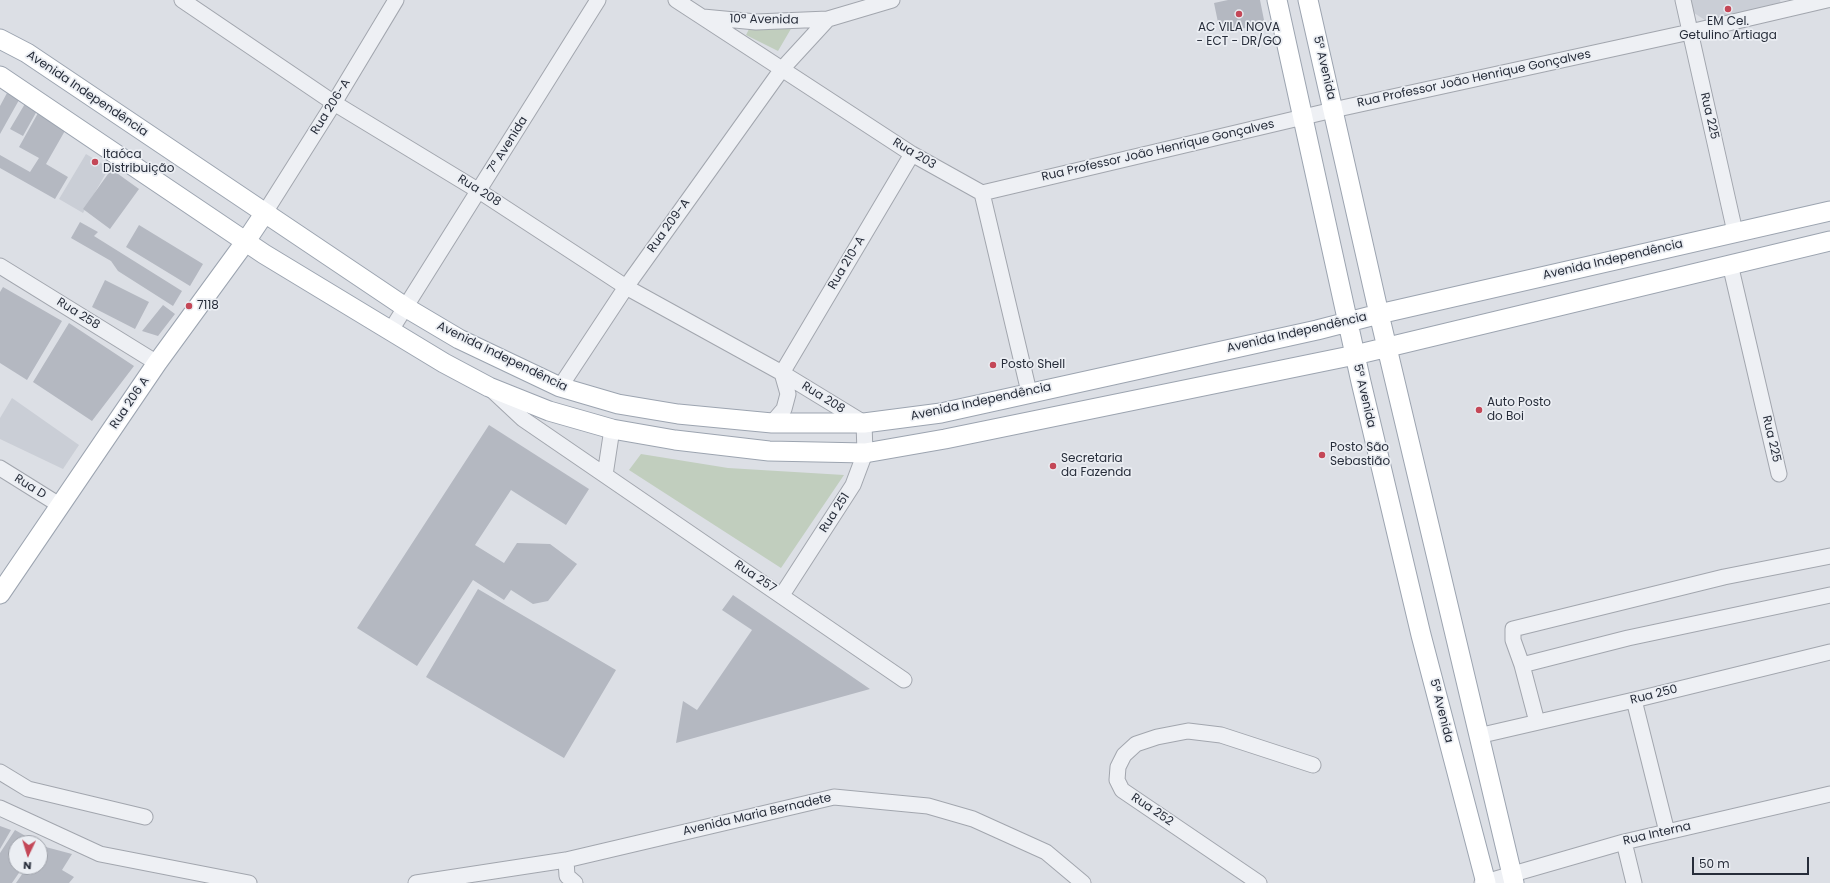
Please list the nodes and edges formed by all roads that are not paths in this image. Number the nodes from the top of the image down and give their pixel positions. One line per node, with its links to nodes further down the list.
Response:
1 (396, 0): 16 (street, Rua 206-A)
2 (598, 0): 20 (street, 7ª Avenida)
3 (676, 0): 10 (street, Rua 203)
4 (892, 0): 11 (street, 10ª Avenida)
5 (1277, 0): 18 (main road, 5ª Avenida)
6 (1308, 0): 17 (main road, 5ª Avenida)
7 (1683, 0): 12 (street, Rua 225)
8 (1827, 0): 12 (street, Rua Professor João Henrique Gonçalves)
9 (188, 2): 16 (street, Rua 208)
10 (700, 17): 11 (street, 10ª Avenida); 14 (street, Rua 203)
11 (828, 19): 14 (street, 10ª Avenida)
12 (1690, 32): 17 (street, Rua Professor João Henrique Gonçalves); 24 (street, Rua 225)
13 (0, 39): 23 (main road, Avenida Independência)
14 (782, 69): 19 (street, Rua 203); 29 (street, Rua 209-A)
15 (0, 76): 25 (main road)
16 (334, 103): 20 (street, Rua 208); 23 (street, Rua 206-A)
17 (1333, 110): 18 (street, Rua Professor João Henrique Gonçalves); 31 (main road, 5ª Avenida)
18 (1302, 117): 21 (street, Rua Professor João Henrique Gonçalves); 32 (main road, 5ª Avenida)
19 (912, 154): 21 (street, Rua 203); 39 (street, Rua 210-A)
20 (479, 191): 29 (street, Rua 208); 30 (street, 7ª Avenida)
21 (982, 194): 42 (street)
22 (1830, 211): 24 (main road, Avenida Independência)
23 (264, 214): 25 (main road, Rua 206 A); 30 (main road, Avenida Independência)
24 (1735, 232): 31 (main road, Avenida Independência)
25 (246, 241): 33 (main road); 37 (main road, Rua 206 A)
26 (1830, 241): 27 (main road)
27 (1730, 264): 35 (main road); 48 (street, Rua 225)
28 (0, 266): 37 (street, Rua 258)
29 (626, 287): 39 (street, Rua 208); 41 (street, Rua 209-A)
30 (405, 307): 33 (street, 7ª Avenida); 34 (main road, Avenida Independência)
31 (1378, 314): 32 (main road, Avenida Independência); 35 (main road, 5ª Avenida)
32 (1347, 323): 36 (main road, 5ª Avenida); 42 (main road, Avenida Independência)
33 (391, 330): 38 (main road)
34 (460, 338): 38 (main road); 41 (main road, Avenida Independência)
35 (1386, 347): 36 (main road); 60 (main road, 5ª Avenida)
36 (1355, 355): 46 (main road); 75 (main road, 5ª Avenida)
37 (157, 363): 50 (main road, Rua 206 A)
38 (444, 363): 40 (main road)
39 (782, 372): 43 (street, Rua 208); 44 (street, Rua 208)
40 (489, 387): 45 (main road); 49 (street, Rua 257)
41 (560, 387): 43 (main road, Avenida Independência)
42 (1029, 392): 44 (main road, Avenida Independência)
43 (772, 423): 44 (main road, Avenida Independência)
44 (864, 423): 46 (street, Rua 251)
45 (612, 430): 46 (main road); 49 (street)
46 (865, 453): 53 (street, Rua 251)
47 (0, 468): 50 (street, Rua D)
48 (1779, 474)
49 (605, 475): 53 (street, Rua 257)
50 (61, 506): 52 (main road, Rua 206 A)
51 (1830, 556): 56 (street)
52 (0, 594)
53 (782, 595): 57 (street, Rua 257)
54 (1830, 595): 56 (street)
55 (1830, 652): 58 (street, Rua 250)
56 (1522, 665): 59 (street)
57 (904, 680)
58 (1634, 700): 59 (street, Rua 250); 66 (street)
59 (1537, 722): 60 (street, Rua 250)
60 (1478, 736): 69 (main road, 5ª Avenida)
61 (1313, 765): 74 (street, Rua 252)
62 (0, 772): 65 (street)
63 (1830, 794): 66 (street, Rua Interna)
64 (0, 808): 70 (street)
65 (145, 817)
66 (1667, 832): 67 (street, Rua Interna)
67 (1624, 842): 69 (street, Rua Interna); 76 (street)
68 (566, 860): 71 (street, Avenida Maria Bernadete); 72 (street); 73 (street, Avenida Maria Bernadete)
69 (1514, 879): 75 (street, Rua Interna)
70 (249, 883)
71 (416, 883)
72 (575, 883)
73 (1083, 883)
74 (1259, 883)
75 (1484, 883)
76 (1634, 883)

